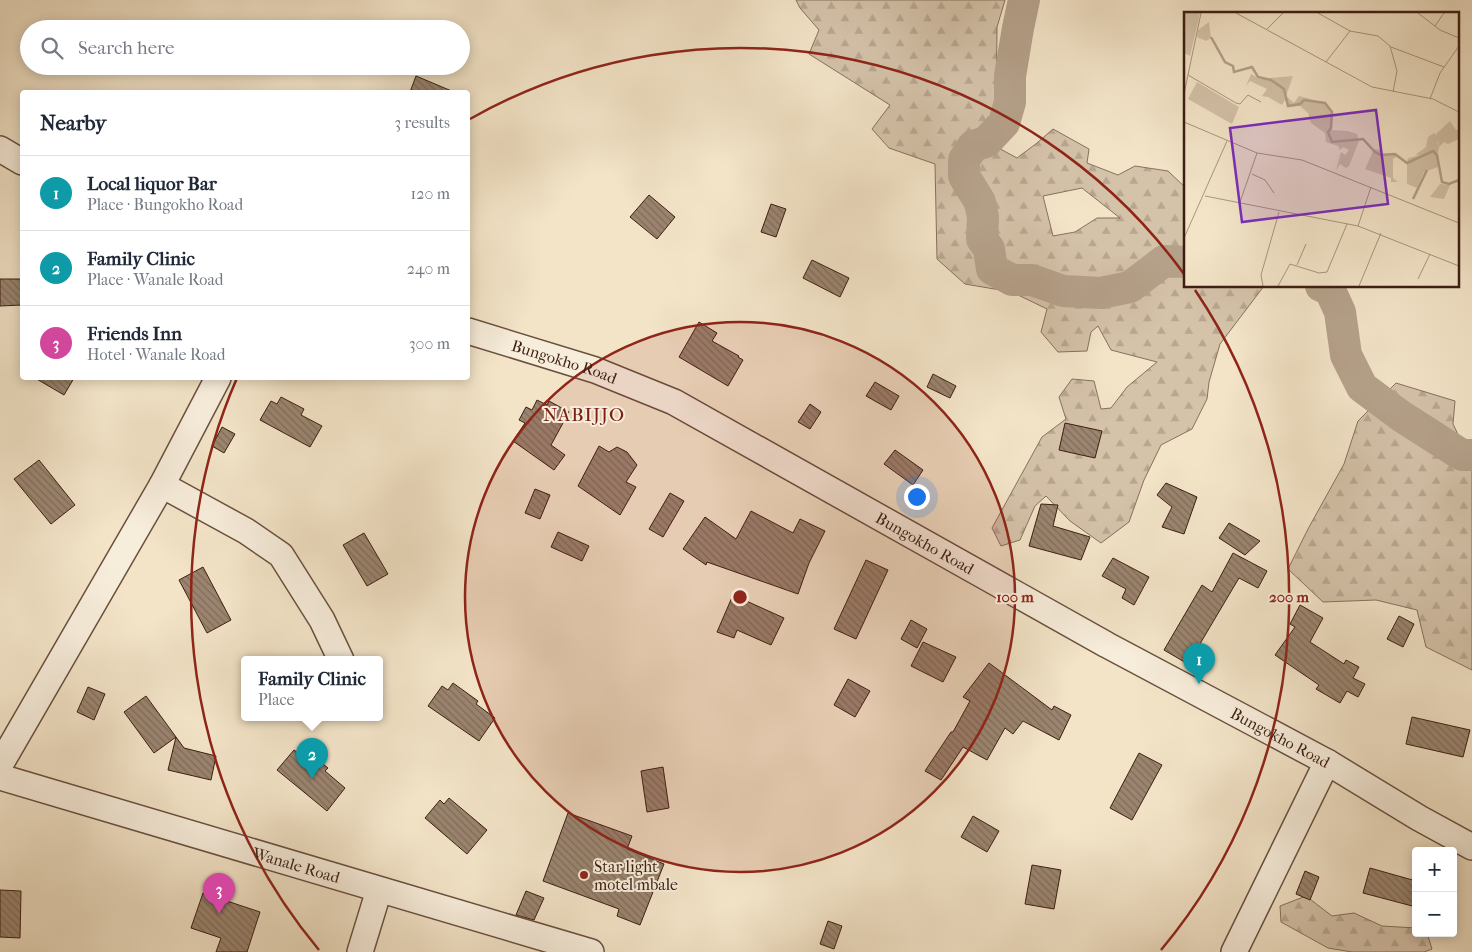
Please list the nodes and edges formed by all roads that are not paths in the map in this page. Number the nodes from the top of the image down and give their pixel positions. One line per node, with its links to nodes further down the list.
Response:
1 (0, 149): 2 (street)
2 (20, 161)
3 (470, 332): 7 (street, Bungokho Road)
4 (217, 380): 5 (street)
5 (162, 485): 6 (street); 8 (street)
6 (339, 656)
7 (1327, 762): 10 (street, Bungokho Road); 14 (street)
8 (0, 765)
9 (0, 777): 11 (street, Wanale Road)
10 (1472, 847)
11 (379, 890): 12 (street); 13 (street, Wanale Road)
12 (360, 952)
13 (591, 952)
14 (1234, 952)

